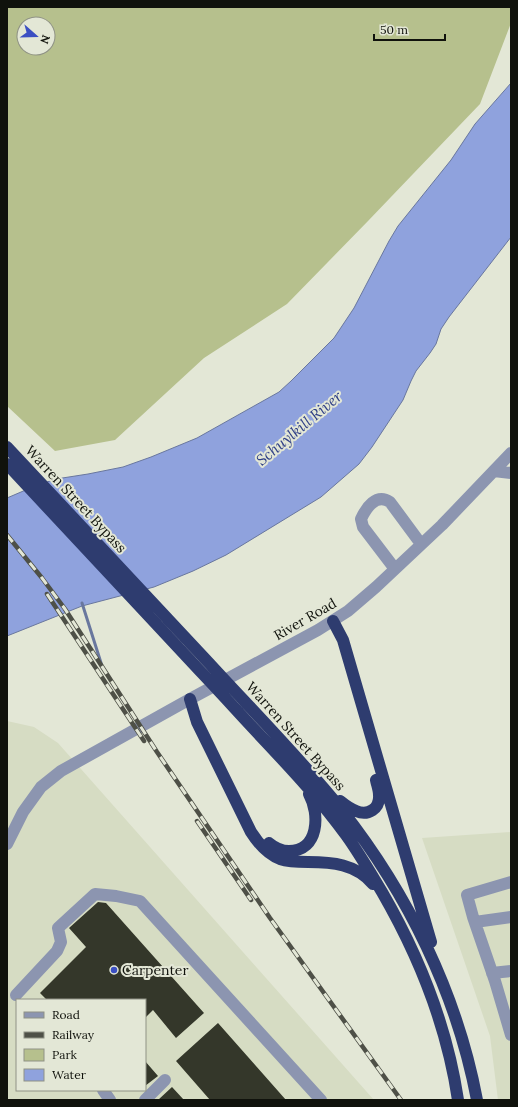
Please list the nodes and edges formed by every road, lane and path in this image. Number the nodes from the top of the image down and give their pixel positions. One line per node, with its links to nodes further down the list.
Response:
1 (7, 447): 10 (highway, Warren Street Bypass)
2 (511, 454): 4 (street, River Road)
3 (7, 464): 10 (highway, Warren Street Bypass)
4 (494, 471): 5 (street); 6 (street, River Road)
5 (511, 474)
6 (421, 544): 7 (street, River Road); 7 (street)
7 (395, 569): 8 (street, River Road)
8 (333, 621): 9 (street, River Road); 12 (highway); 20 (highway)
9 (190, 699): 11 (highway); 13 (street, River Road); 15 (highway)
10 (234, 699): 11 (highway, Warren Street Bypass); 12 (highway, Warren Street Bypass)
11 (297, 775): 15 (highway, Warren Street Bypass)
12 (322, 786): 20 (highway, Warren Street Bypass)
13 (7, 844)
14 (511, 882): 17 (street)
15 (388, 902): 28 (highway, Warren Street Bypass)
16 (511, 917): 17 (street)
17 (475, 922): 19 (street)
18 (511, 971): 19 (street)
19 (492, 973): 22 (street)
20 (445, 990): 29 (highway, Warren Street Bypass)
21 (15, 995): 27 (street)
22 (511, 1035)
23 (164, 1080): 26 (street)
24 (104, 1091): 25 (street)
25 (110, 1100)
26 (145, 1100)
27 (321, 1100)
28 (458, 1100)
29 (477, 1100)

